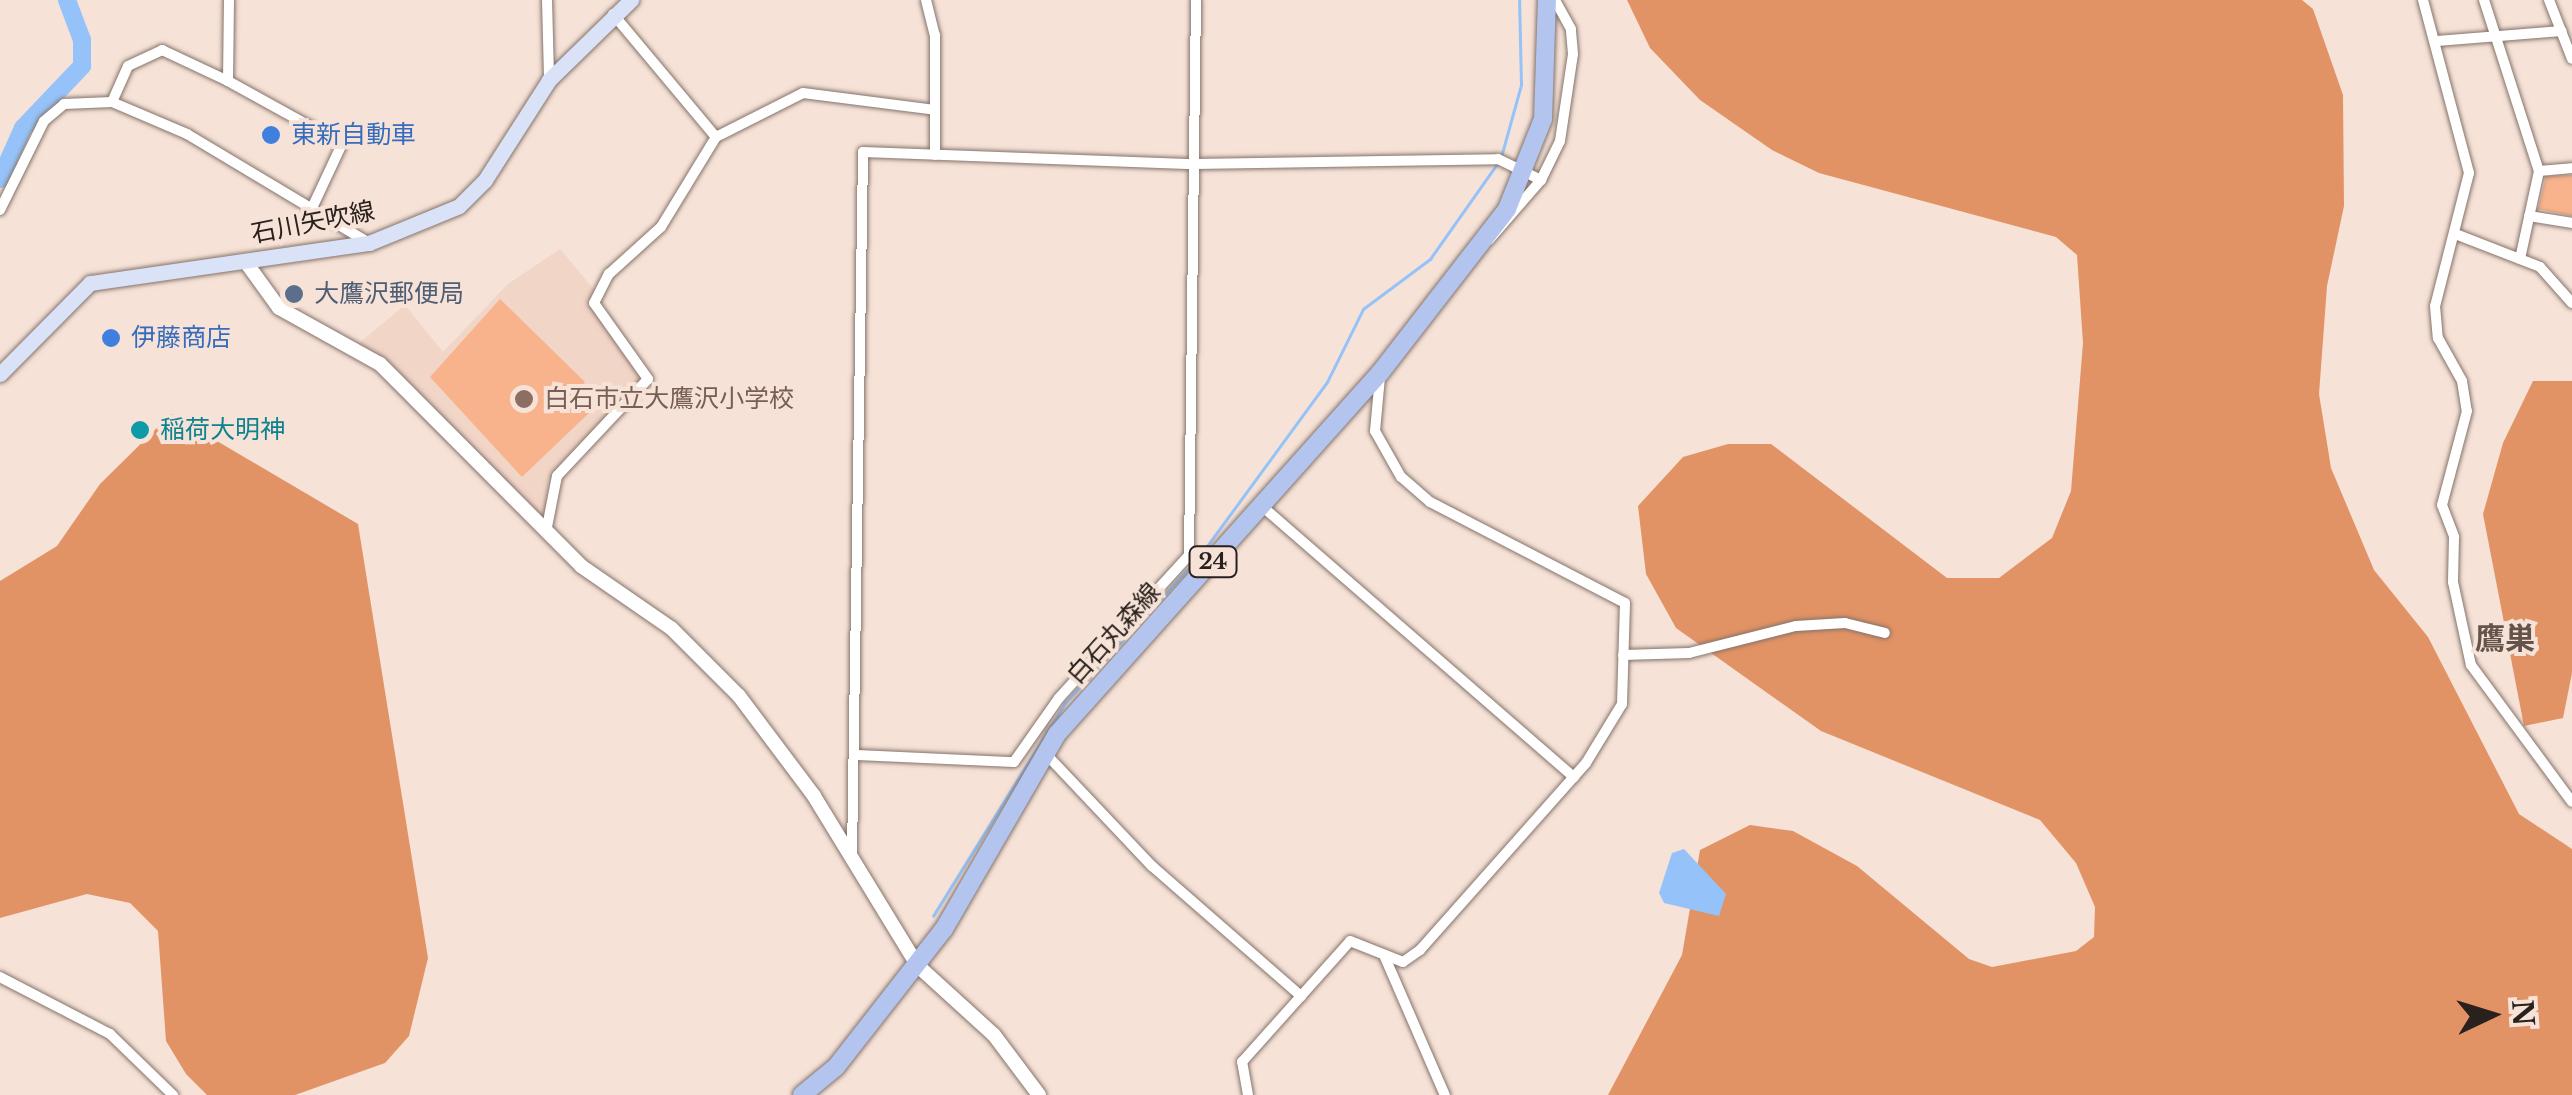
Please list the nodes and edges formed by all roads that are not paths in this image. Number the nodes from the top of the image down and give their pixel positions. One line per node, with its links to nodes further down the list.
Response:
1 (229, 0): 16 (street)
2 (548, 0): 15 (street)
3 (631, 0): 10 (main road, 石川矢吹線)
4 (926, 0): 18 (street)
5 (1196, 0): 21 (street)
6 (1551, 0): 24 (main road, 白石丸森線 / 24)
7 (2423, 0): 13 (street)
8 (2484, 0): 12 (street)
9 (2549, 0): 11 (street)
10 (613, 14): 15 (main road, 石川矢吹線); 19 (street)
11 (2562, 31): 12 (street); 14 (street)
12 (2496, 38): 13 (street); 23 (street)
13 (2437, 42): 29 (street)
14 (2572, 59)
15 (549, 80): 30 (main road, 石川矢吹線)
16 (228, 81): 17 (street); 25 (street)
17 (112, 102): 25 (street); 26 (street)
18 (935, 110): 19 (street); 20 (street)
19 (716, 137): 37 (street)
20 (935, 155): 21 (street); 41 (street)
21 (1194, 164): 24 (street); 41 (street)
22 (2572, 168): 23 (street)
23 (2539, 171): 27 (street)
24 (1533, 176): 35 (main road, 白石丸森線 / 24)
25 (313, 206): 30 (street)
26 (0, 210)
27 (2529, 216): 28 (street); 31 (street)
28 (2572, 223)
29 (2458, 235): 31 (street); 43 (street)
30 (369, 243): 32 (main road, 石川矢吹線)
31 (2520, 259): 33 (street)
32 (245, 262): 34 (main road, 石川矢吹線); 37 (street)
33 (2572, 303)
34 (1, 370)
35 (1380, 373): 36 (main road, 白石丸森線 / 24); 39 (street)
36 (1263, 507): 40 (main road, 白石丸森線 / 24); 42 (street)
37 (546, 532): 44 (street)
38 (1885, 632): 39 (street)
39 (1623, 656): 42 (street)
40 (1044, 752): 46 (main road, 白石丸森線 / 24); 48 (street)
41 (857, 755): 44 (street)
42 (1574, 776): 45 (street)
43 (2572, 802)
44 (851, 861): 46 (street)
45 (1382, 948): 48 (street); 53 (street)
46 (918, 964): 50 (main road, 白石丸森線 / 24); 51 (street)
47 (0, 977): 49 (street)
48 (1301, 996): 52 (street)
49 (172, 1095)
50 (802, 1095)
51 (1039, 1095)
52 (1248, 1095)
53 (1444, 1095)

